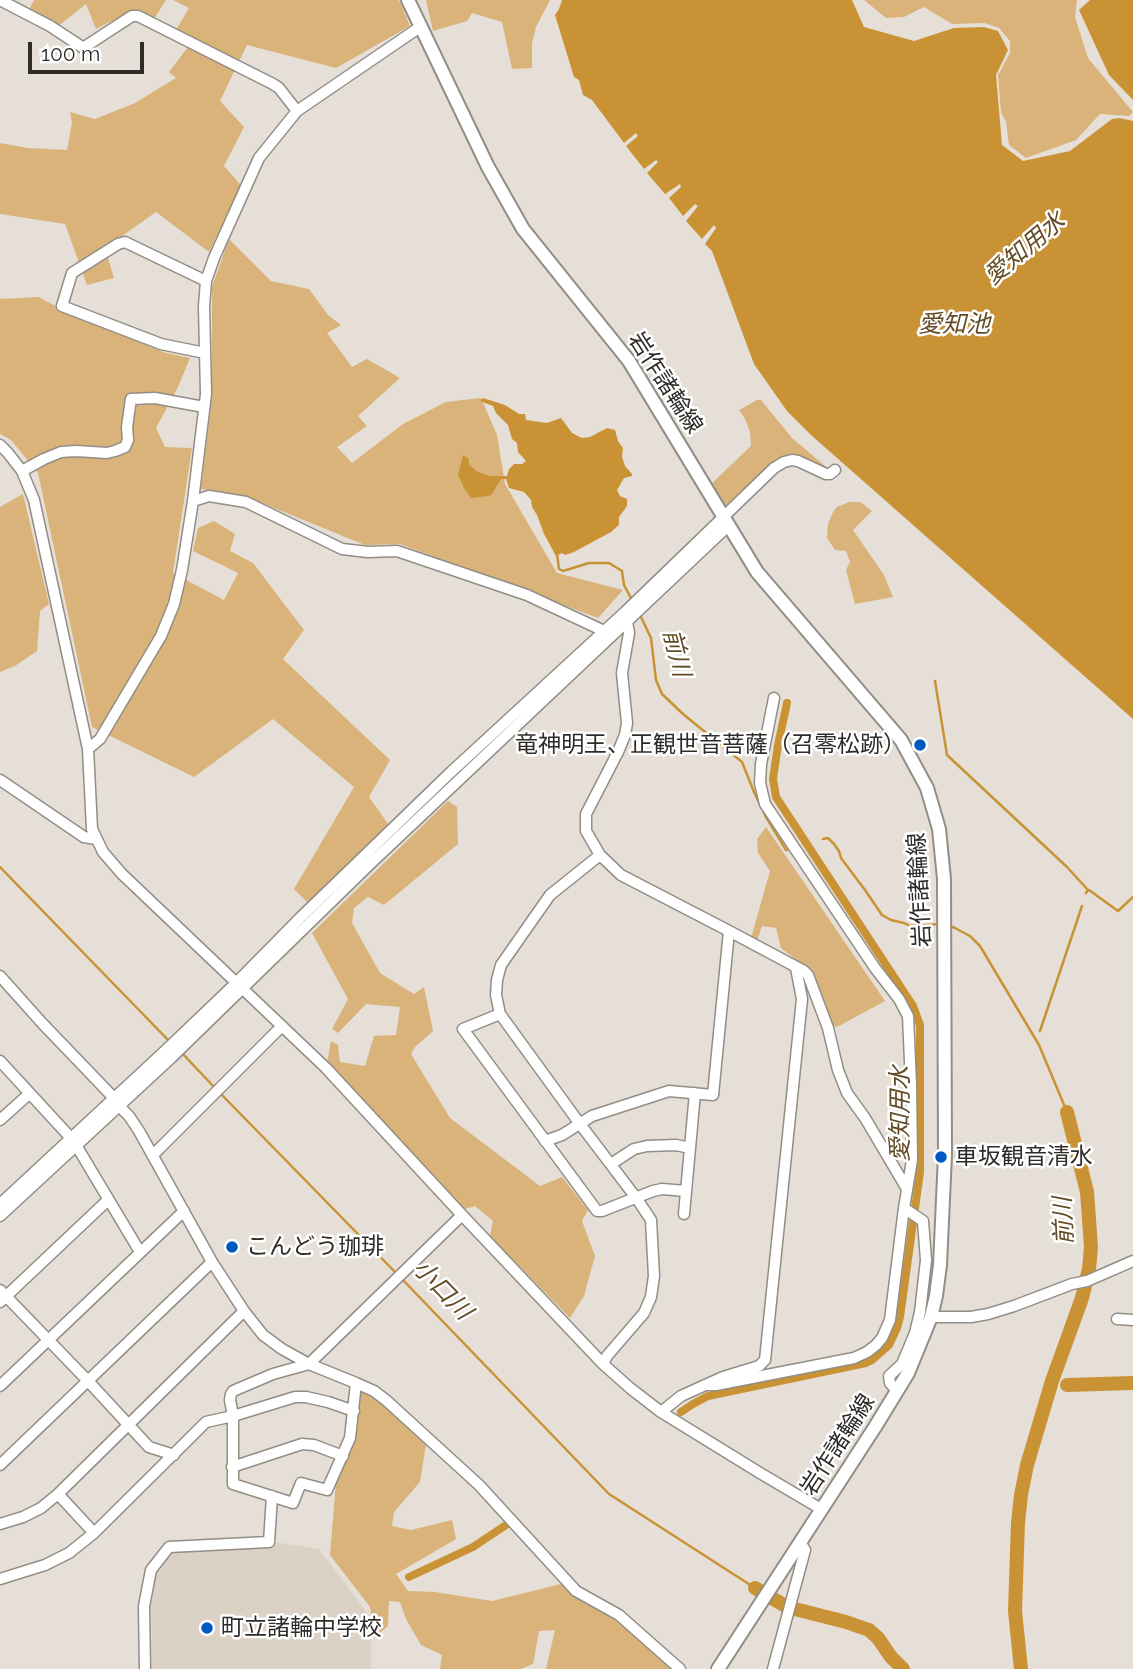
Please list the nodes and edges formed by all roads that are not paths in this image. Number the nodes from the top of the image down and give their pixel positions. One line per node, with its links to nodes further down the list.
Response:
1 (0, 0): 4 (street)
2 (408, 0): 3 (main road, 岩作諸輪線)
3 (420, 27): 4 (street); 12 (main road, 岩作諸輪線)
4 (297, 111): 5 (street)
5 (206, 281): 6 (street); 6 (street)
6 (205, 353): 7 (street)
7 (204, 407): 10 (street); 11 (street)
8 (0, 445): 10 (street)
9 (835, 470): 12 (street)
10 (22, 471): 16 (street)
11 (193, 501): 14 (street); 16 (street)
12 (725, 522): 13 (street); 14 (street); 52 (main road, 岩作諸輪線)
13 (626, 622): 19 (street); 23 (street)
14 (604, 631): 23 (street)
15 (774, 698): 37 (street)
16 (88, 749): 18 (street)
17 (0, 780): 18 (street)
18 (96, 839): 23 (street)
19 (600, 855): 20 (street); 24 (street)
20 (729, 930): 21 (street); 27 (street)
21 (796, 968): 37 (street); 60 (street)
22 (0, 976): 29 (street)
23 (239, 986): 25 (street); 29 (street)
24 (500, 1014): 31 (street); 33 (street)
25 (282, 1026): 35 (street); 45 (street)
26 (0, 1062): 28 (street)
27 (695, 1093): 31 (street); 34 (street)
28 (29, 1094): 30 (street); 32 (street)
29 (116, 1102): 32 (street); 35 (street)
30 (0, 1120)
31 (580, 1124): 33 (street); 36 (street)
32 (73, 1141): 40 (street); 41 (street); 46 (street)
33 (545, 1141): 39 (street)
34 (690, 1148): 36 (street); 38 (street)
35 (153, 1155): 43 (street)
36 (611, 1164): 39 (street)
37 (907, 1189): 42 (street)
38 (686, 1191): 39 (street); 44 (street)
39 (637, 1199): 57 (street)
40 (108, 1200): 47 (street); 50 (street)
41 (0, 1204)
42 (904, 1208): 60 (street); 62 (street)
43 (184, 1211): 47 (street); 49 (street)
44 (684, 1214)
45 (462, 1215): 56 (street); 57 (street)
46 (0, 1216)
47 (140, 1252): 55 (street)
48 (1133, 1261): 52 (street)
49 (212, 1262): 51 (street); 58 (street)
50 (2, 1296): 55 (street)
51 (244, 1311): 56 (street); 66 (street)
52 (931, 1317): 62 (main road, 岩作諸輪線)
53 (1117, 1319): 54 (street)
54 (1133, 1320)
55 (49, 1340): 58 (street); 61 (street)
56 (309, 1364): 59 (street); 65 (street)
57 (603, 1364): 64 (street)
58 (88, 1381): 66 (street); 69 (street)
59 (356, 1383): 63 (street); 80 (street)
60 (705, 1385): 64 (street)
61 (0, 1386)
62 (897, 1391): 73 (main road, 岩作諸輪線)
63 (354, 1411): 65 (street); 68 (street)
64 (661, 1412): 73 (street)
65 (233, 1416): 67 (street); 70 (street)
66 (129, 1424): 67 (street); 71 (street)
67 (174, 1455): 75 (street)
68 (343, 1456): 70 (street); 72 (street)
69 (0, 1465)
70 (232, 1467): 72 (street)
71 (58, 1494): 74 (street); 75 (street)
72 (272, 1496): 79 (street)
73 (821, 1509): 76 (main road, 岩作諸輪線)
74 (0, 1524)
75 (94, 1533): 77 (street)
76 (800, 1542): 78 (street); 81 (main road, 岩作諸輪線)
77 (0, 1579)
78 (775, 1668)
79 (145, 1669)
80 (680, 1669)
81 (718, 1669)

